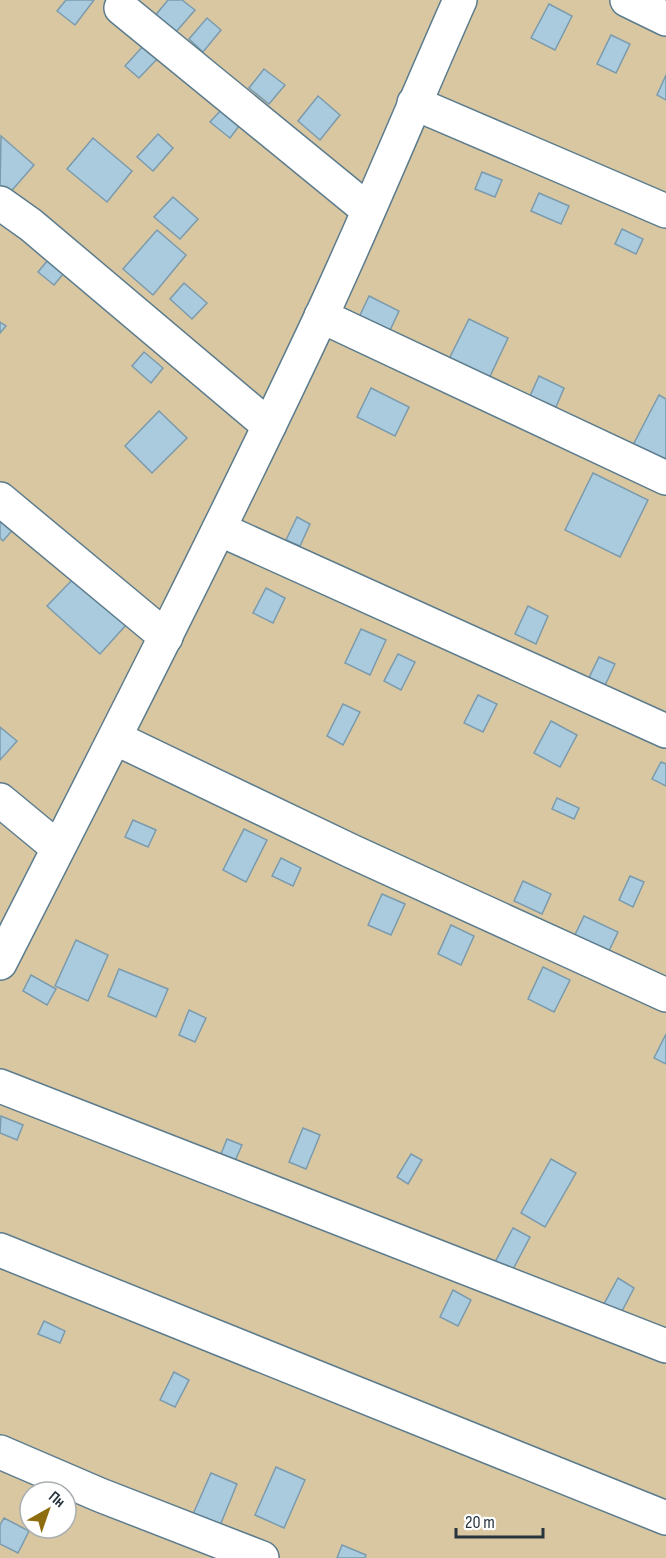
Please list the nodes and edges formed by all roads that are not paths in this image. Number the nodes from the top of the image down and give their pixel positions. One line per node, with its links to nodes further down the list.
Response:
1 (460, 0): 5 (street)
2 (627, 0): 4 (street)
3 (121, 8): 7 (street)
4 (666, 19)
5 (414, 103): 7 (street); 8 (street)
6 (0, 203): 10 (street)
7 (368, 210): 9 (street)
8 (666, 211)
9 (321, 316): 10 (street); 11 (street)
10 (269, 426): 13 (street)
11 (666, 478)
12 (0, 499): 14 (street)
13 (219, 529): 14 (street); 15 (street)
14 (166, 637): 16 (street)
15 (666, 731)
16 (115, 738): 18 (street); 20 (street)
17 (0, 800): 18 (street)
18 (58, 848): 19 (street)
19 (0, 963)
20 (666, 995)
21 (0, 1086): 23 (street)
22 (0, 1250): 25 (street)
23 (666, 1346)
24 (0, 1452): 26 (street)
25 (666, 1518)
26 (262, 1558)

